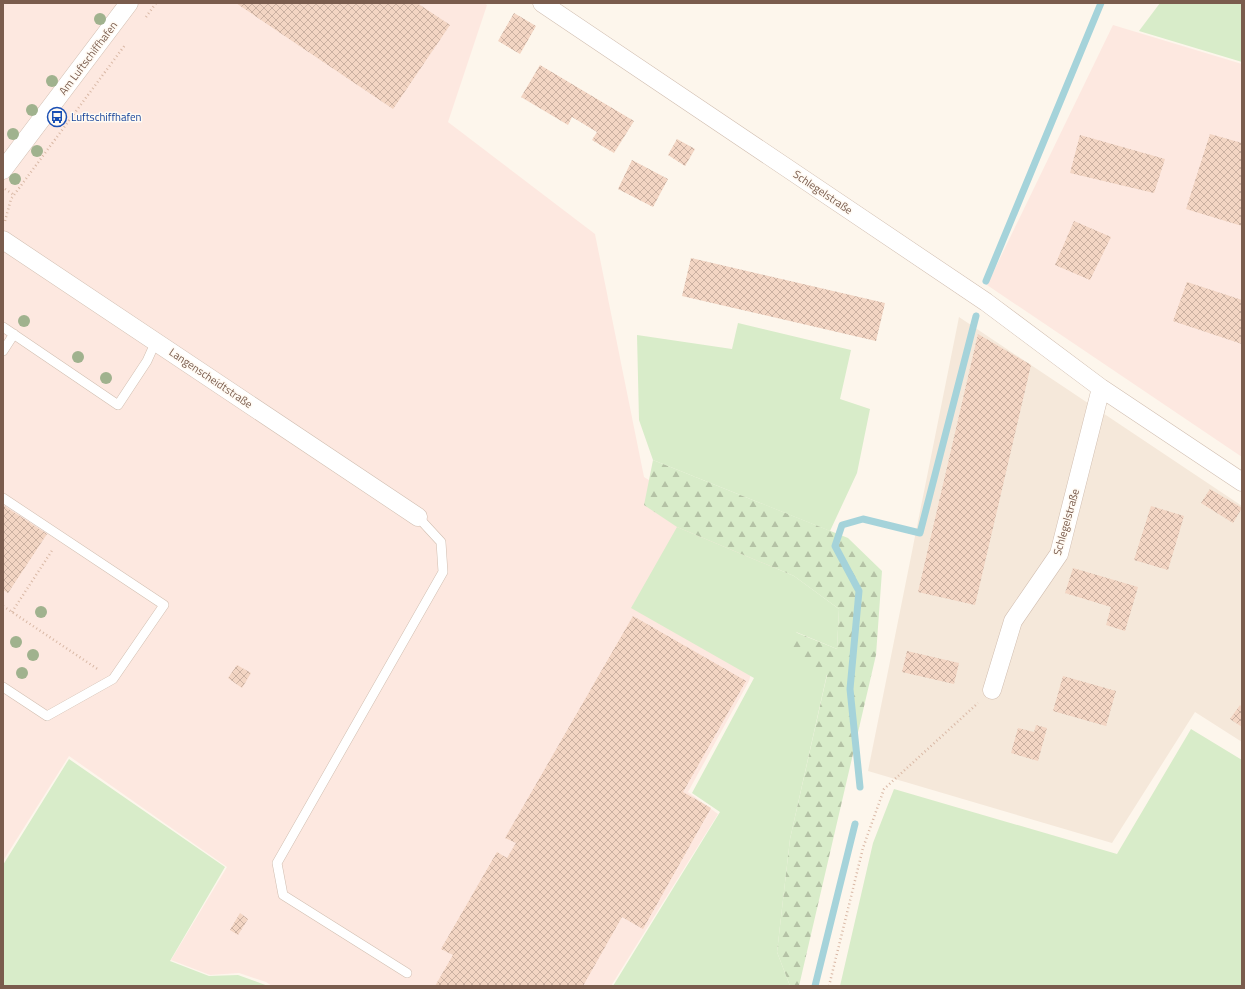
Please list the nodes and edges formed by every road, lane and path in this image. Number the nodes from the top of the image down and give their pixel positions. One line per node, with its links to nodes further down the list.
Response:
1 (129, 3): 6 (street, Am Luftschiffhafen)
2 (156, 3): 4 (path)
3 (542, 3): 15 (street, Schlegelstraße)
4 (142, 22)
5 (128, 42): 8 (path)
6 (3, 170)
7 (3, 188): 8 (path)
8 (14, 195): 9 (path)
9 (3, 225)
10 (3, 240): 13 (street, Langenscheidtstraße)
11 (3, 327): 12 (lane)
12 (14, 334): 13 (lane); 14 (lane)
13 (156, 341): 18 (street, Langenscheidtstraße)
14 (3, 351)
15 (1101, 388): 16 (street, Schlegelstraße); 24 (street, Schlegelstraße)
16 (1242, 482)
17 (3, 498): 19 (lane)
18 (418, 517): 25 (lane)
19 (61, 537): 21 (path); 22 (lane)
20 (3, 606): 21 (path)
21 (12, 612): 22 (path)
22 (113, 679): 23 (lane)
23 (3, 687)
24 (992, 690): 26 (path)
25 (407, 973)
26 (829, 986)

